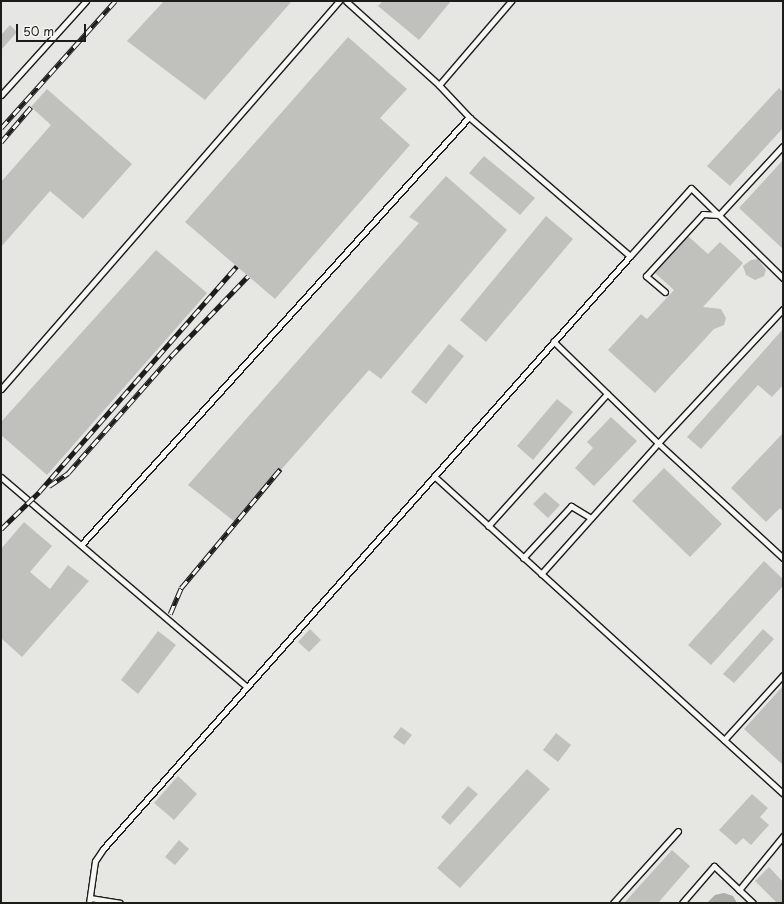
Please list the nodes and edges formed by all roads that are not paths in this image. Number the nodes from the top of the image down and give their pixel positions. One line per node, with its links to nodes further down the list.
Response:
1 (86, 1): 6 (lane)
2 (339, 1): 15 (lane)
3 (346, 1): 5 (lane)
4 (511, 1): 5 (lane)
5 (440, 86): 7 (lane)
6 (1, 95)
7 (469, 117): 10 (lane); 22 (lane)
8 (783, 146): 9 (lane)
9 (719, 215): 10 (lane); 11 (lane); 12 (lane)
10 (630, 256): 14 (lane)
11 (783, 278)
12 (666, 292)
13 (783, 309): 17 (lane)
14 (553, 342): 16 (lane); 18 (lane)
15 (1, 389)
16 (607, 394): 17 (lane); 21 (lane)
17 (658, 443): 20 (lane); 24 (lane)
18 (434, 476): 21 (lane); 27 (lane)
19 (1, 477): 22 (lane)
20 (591, 518): 23 (lane); 25 (lane)
21 (488, 526): 23 (lane)
22 (81, 545): 27 (lane)
23 (523, 558): 25 (lane)
24 (783, 558)
25 (541, 574): 28 (lane)
26 (783, 675): 28 (lane)
27 (247, 687): 33 (lane)
28 (724, 740): 29 (lane)
29 (783, 794)
30 (678, 831): 35 (lane)
31 (783, 836): 32 (lane)
32 (739, 890): 36 (lane); 37 (lane)
33 (89, 900): 34 (lane)
34 (120, 903)
35 (613, 903)
36 (682, 903)
37 (753, 903)

